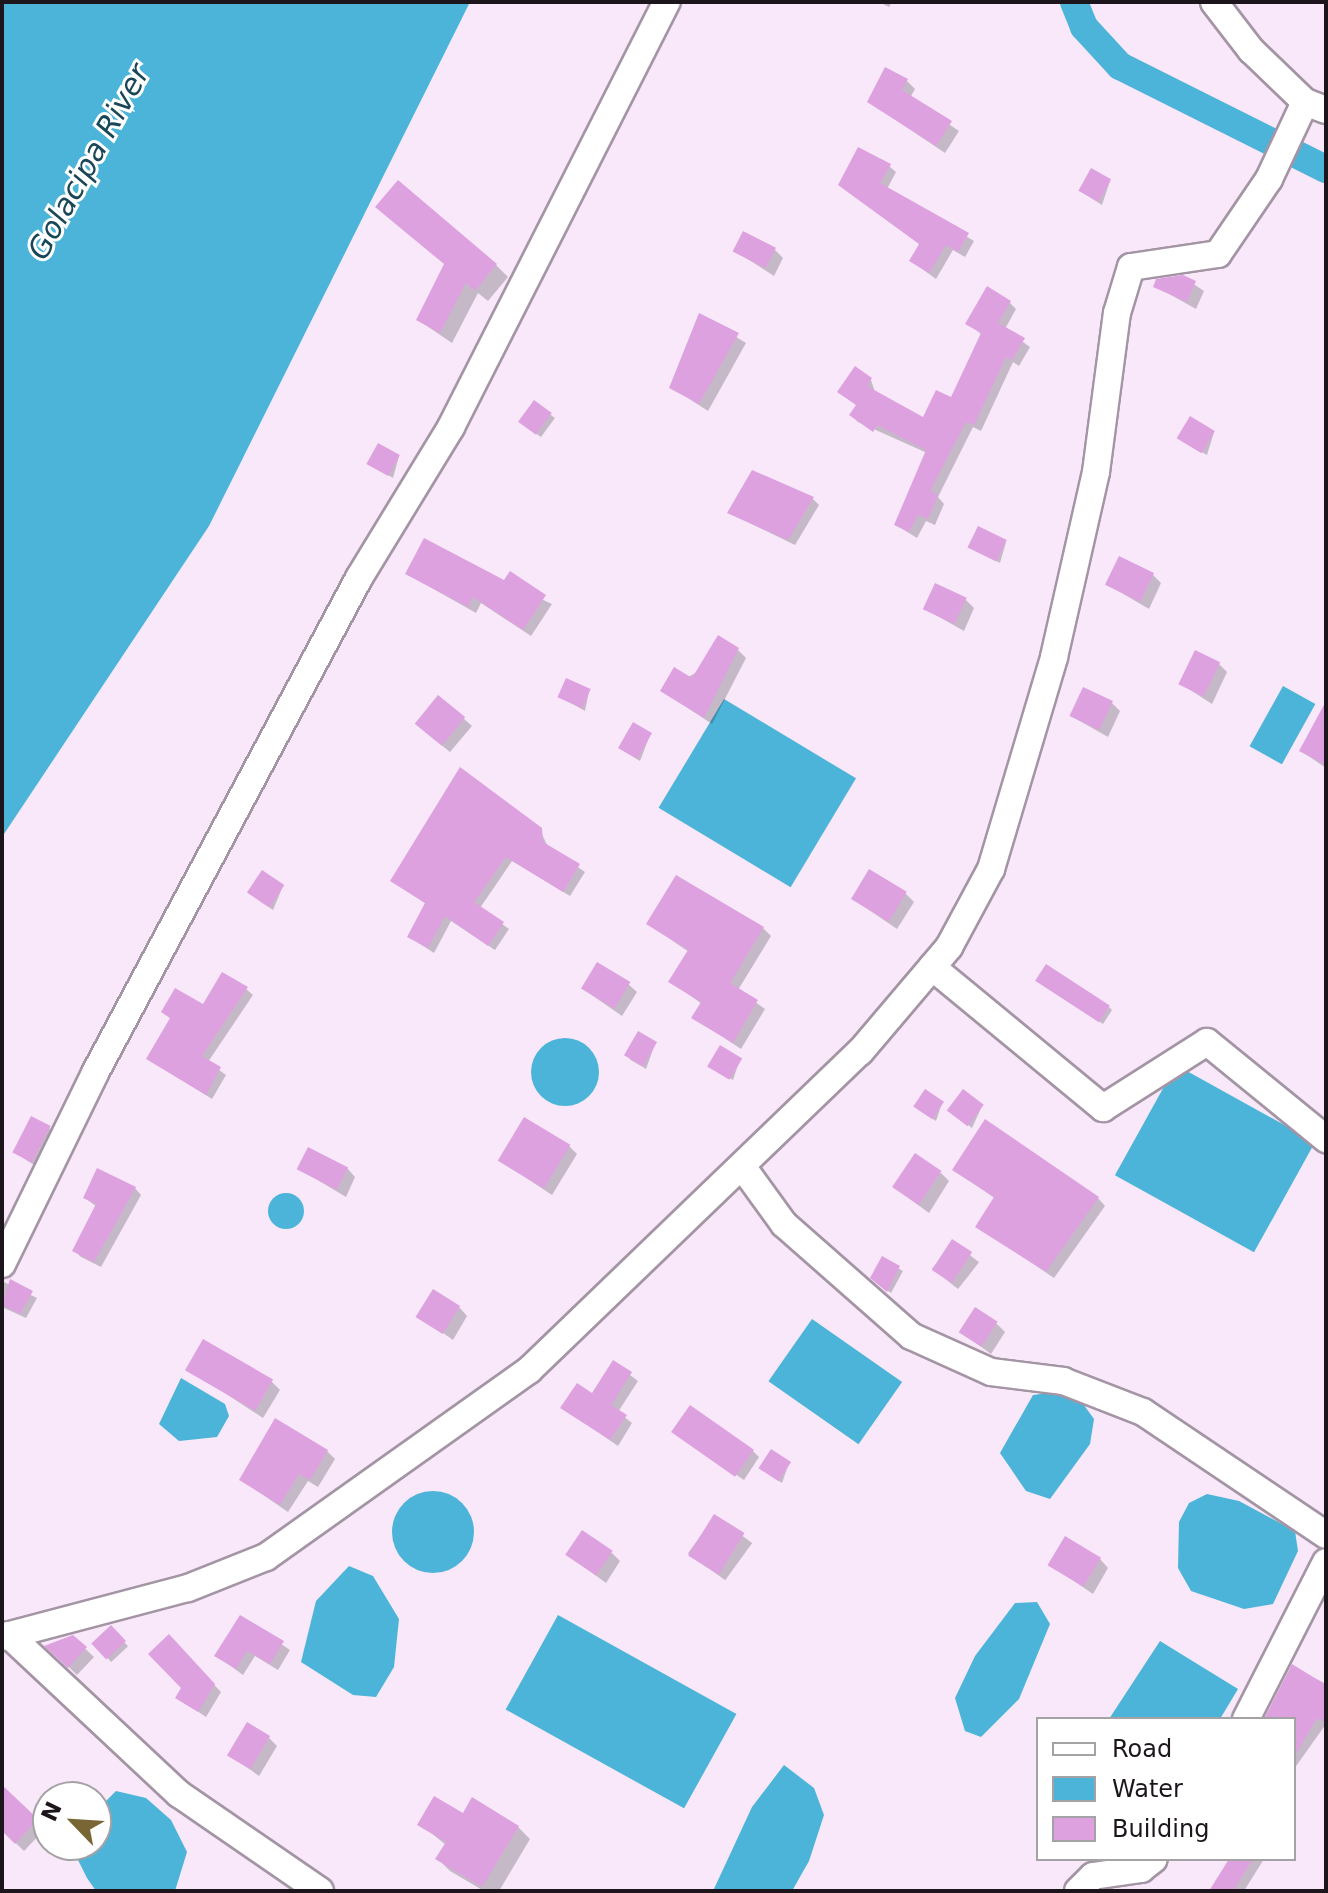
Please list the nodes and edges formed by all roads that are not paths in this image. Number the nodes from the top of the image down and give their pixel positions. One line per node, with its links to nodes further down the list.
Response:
1 (667, 2): 7 (street)
2 (1214, 2): 3 (street)
3 (1316, 106): 4 (street)
4 (932, 967): 5 (street); 6 (street)
5 (1326, 1139)
6 (744, 1169): 8 (street); 10 (street)
7 (2, 1264)
8 (1326, 1535)
9 (1326, 1562): 11 (street)
10 (6, 1636): 13 (street)
11 (1247, 1717)
12 (1151, 1861): 14 (street)
13 (320, 1891)
14 (1078, 1891)

